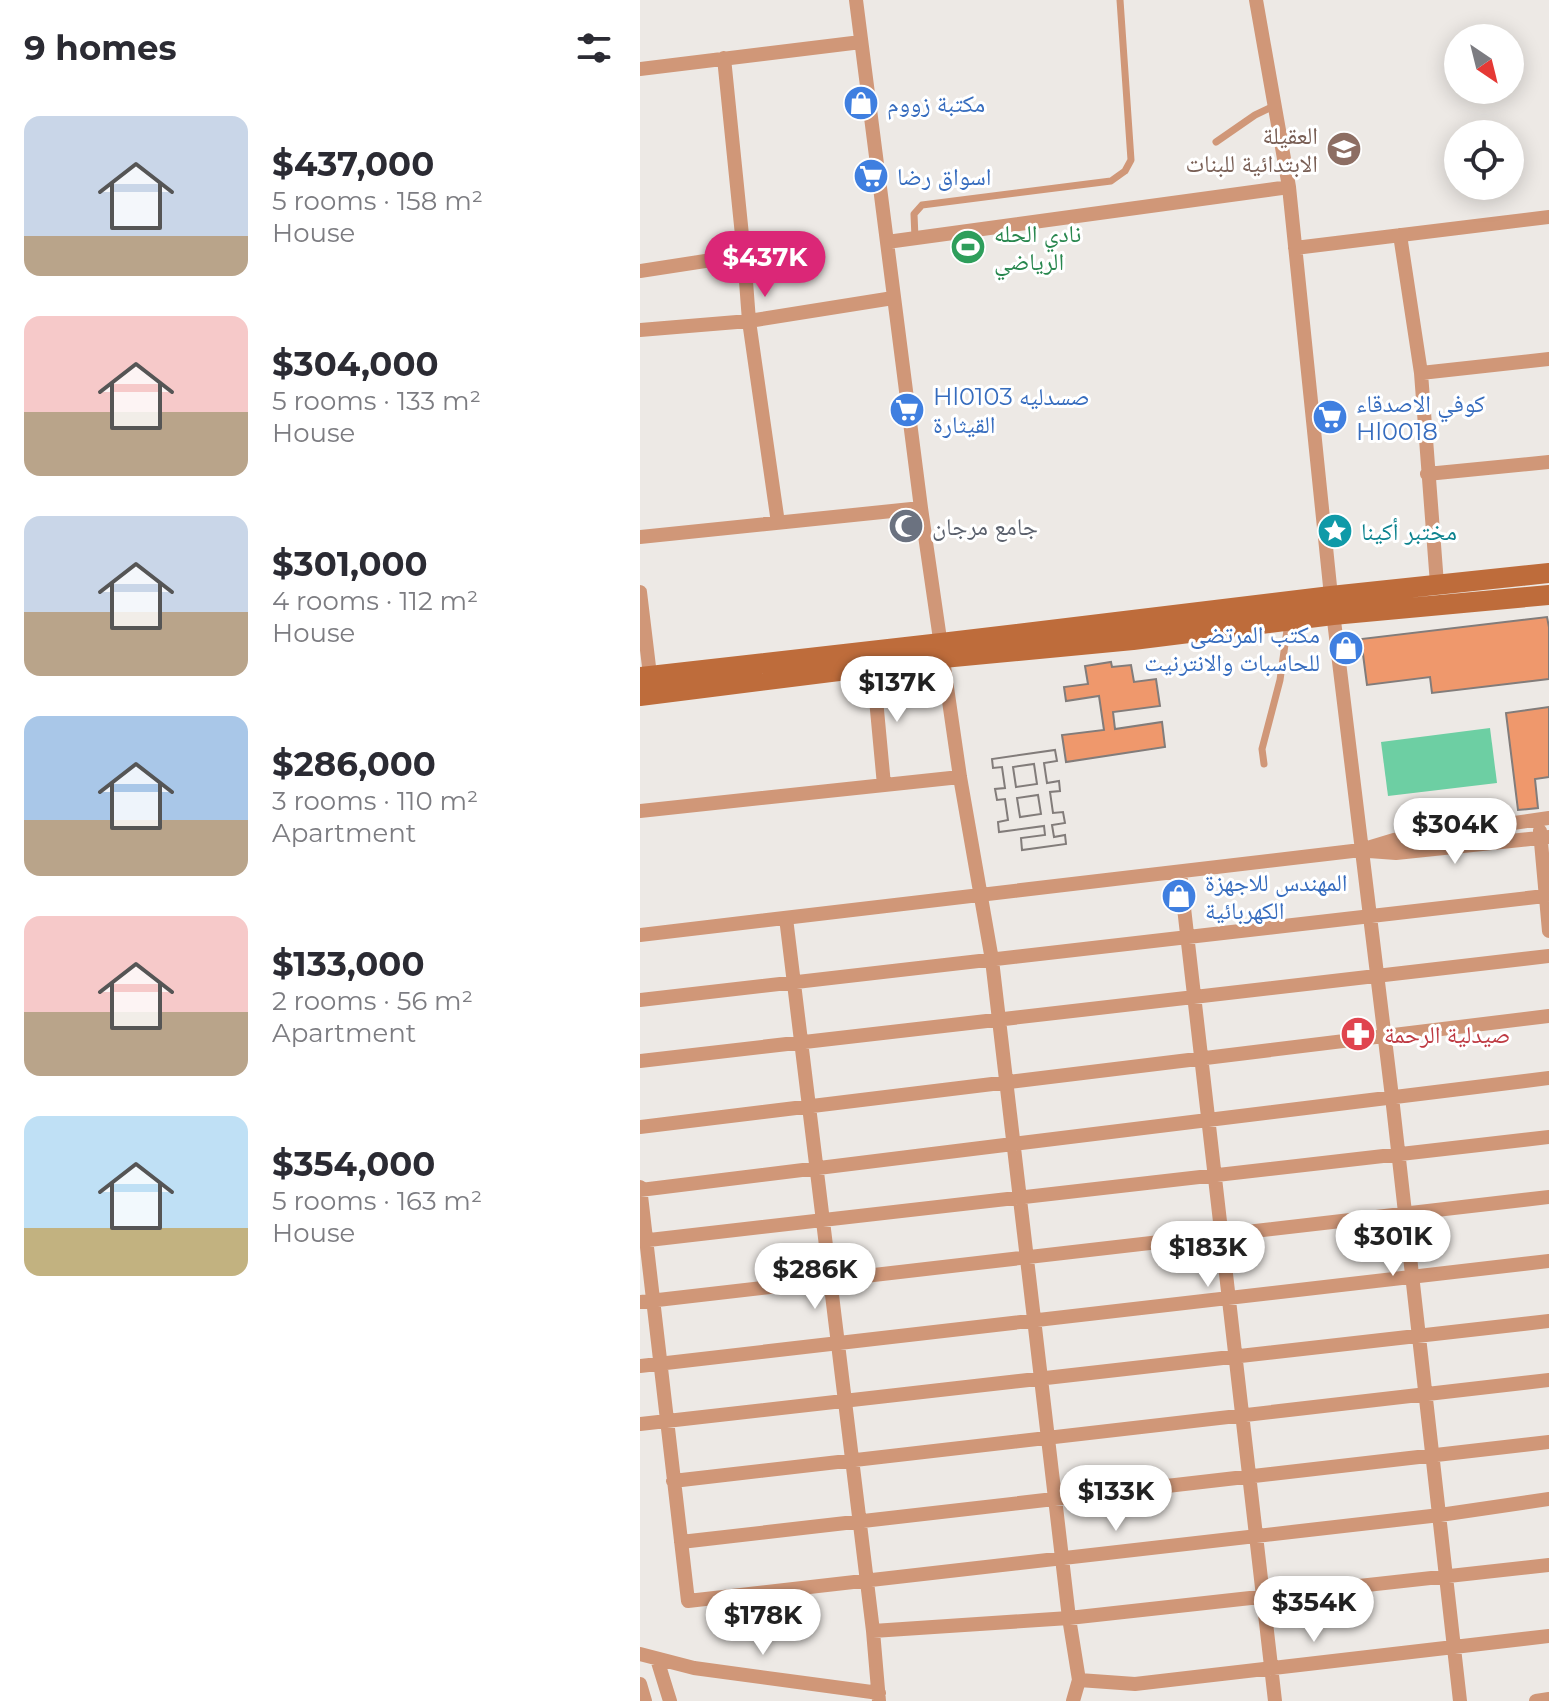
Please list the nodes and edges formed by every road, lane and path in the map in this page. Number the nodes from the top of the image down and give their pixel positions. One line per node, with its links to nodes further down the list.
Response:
1 (856, 0): 4 (street)
2 (1120, 0): 12 (lane)
3 (1256, 0): 7 (street)
4 (861, 42): 5 (street); 13 (street)
5 (724, 58): 6 (street); 15 (street)
6 (640, 69)
7 (1274, 106): 8 (lane); 9 (street)
8 (1216, 142)
9 (1289, 187): 12 (street); 14 (street)
10 (1549, 217): 11 (street)
11 (1400, 235): 14 (street); 21 (street)
12 (915, 238): 13 (street)
13 (887, 242): 17 (street)
14 (1295, 248): 31 (street)
15 (744, 255): 16 (street); 18 (street)
16 (640, 271)
17 (893, 298): 18 (street); 24 (street)
18 (749, 321): 19 (street); 25 (street)
19 (640, 330)
20 (1549, 359): 21 (street)
21 (1421, 373): 23 (street)
22 (1549, 462): 23 (street)
23 (1427, 474): 28 (street)
24 (921, 508): 25 (street); 33 (street)
25 (778, 523): 26 (street)
26 (640, 537)
27 (1549, 573): 28 (street)
28 (1437, 584): 31 (street)
29 (640, 592): 35 (street)
30 (1549, 595): 31 (street)
31 (1332, 605): 32 (street); 33 (street); 43 (street)
32 (1288, 621): 33 (street); 37 (lane)
33 (942, 651): 34 (street); 35 (street); 38 (street)
34 (873, 667): 36 (street); 39 (street)
35 (645, 676)
36 (640, 696)
37 (1264, 764)
38 (960, 777): 39 (street); 45 (street)
39 (884, 785): 40 (street)
40 (640, 811)
41 (1544, 818): 42 (street); 43 (street)
42 (1545, 838): 43 (street); 46 (street)
43 (1361, 850): 44 (street); 47 (street)
44 (1180, 873): 45 (street); 51 (street)
45 (980, 895): 48 (street); 53 (street)
46 (1545, 896): 47 (street); 49 (street)
47 (1370, 916): 51 (street); 54 (street)
48 (786, 918): 50 (street); 55 (street)
49 (1549, 931)
50 (640, 935)
51 (1186, 937): 53 (street); 56 (street)
52 (1549, 956): 54 (street)
53 (992, 960): 55 (street); 59 (street)
54 (1377, 976): 56 (street); 60 (street)
55 (794, 983): 57 (street); 61 (street)
56 (1193, 997): 59 (street); 62 (street)
57 (640, 1000)
58 (1549, 1016): 60 (street)
59 (999, 1020): 61 (street); 65 (street)
60 (1384, 1036): 62 (street); 66 (street)
61 (801, 1043): 63 (street); 67 (street)
62 (1200, 1059): 65 (street); 68 (street)
63 (640, 1061)
64 (1549, 1078): 66 (street)
65 (1007, 1082): 67 (street); 71 (street)
66 (1392, 1097): 68 (street); 72 (street)
67 (809, 1106): 69 (street); 73 (street)
68 (1208, 1120): 71 (street); 74 (street)
69 (640, 1127)
70 (1549, 1137): 72 (street)
71 (1015, 1144): 73 (street); 77 (street)
72 (1398, 1154): 74 (street); 78 (street)
73 (816, 1168): 75 (street); 79 (street)
74 (1214, 1175): 77 (street); 80 (street)
75 (640, 1189): 81 (street)
76 (1549, 1197): 78 (street)
77 (1020, 1198): 79 (street); 82 (street)
78 (1405, 1214): 80 (street); 84 (street)
79 (823, 1220): 81 (street); 85 (street)
80 (1221, 1235): 82 (street); 86 (street)
81 (643, 1241): 87 (street)
82 (1027, 1257): 85 (street); 88 (street)
83 (1549, 1261): 84 (street)
84 (1412, 1277): 86 (street); 90 (street)
85 (830, 1280): 87 (street); 91 (street)
86 (1228, 1298): 88 (street); 92 (street)
87 (646, 1301): 93 (street)
88 (1034, 1320): 91 (street); 95 (street)
89 (1549, 1321): 90 (street)
90 (1420, 1335): 92 (street); 97 (street)
91 (838, 1343): 93 (street); 98 (street)
92 (1236, 1357): 95 (street); 99 (street)
93 (660, 1363): 94 (street); 100 (street)
94 (640, 1366)
95 (1042, 1379): 98 (street); 102 (street)
96 (1549, 1380): 97 (street)
97 (1426, 1394): 99 (street); 104 (street)
98 (845, 1402): 100 (street); 105 (street)
99 (1241, 1415): 102 (street); 106 (street)
100 (668, 1422): 101 (street); 107 (street)
101 (640, 1424)
102 (1048, 1437): 105 (street); 108 (street)
103 (1549, 1442): 104 (street)
104 (1434, 1456): 106 (street); 110 (street)
105 (852, 1460): 107 (street); 111 (street)
106 (1249, 1477): 108 (street); 112 (street)
107 (673, 1481): 113 (street)
108 (1056, 1499): 111 (street); 114 (street)
109 (1549, 1499): 110 (street)
110 (1440, 1515): 112 (street); 116 (street)
111 (860, 1522): 113 (street); 117 (street)
112 (1256, 1536): 114 (street); 118 (street)
113 (681, 1542): 117 (street)
114 (1062, 1558): 117 (street); 119 (street)
115 (1549, 1565): 116 (street)
116 (1447, 1576): 118 (street); 122 (street)
117 (867, 1581): 120 (street)
118 (1262, 1596): 119 (street); 125 (street)
119 (1069, 1618): 120 (street); 126 (street)
120 (873, 1631): 129 (street)
121 (1549, 1636): 122 (street)
122 (1455, 1647): 125 (street); 136 (street)
123 (640, 1654): 124 (street)
124 (657, 1659): 128 (street); 132 (street)
125 (1271, 1668): 126 (street); 135 (street)
126 (1079, 1680): 134 (street)
127 (640, 1684): 131 (street)
128 (819, 1684): 129 (street); 133 (street)
129 (879, 1697)
130 (1549, 1699): 137 (street)
131 (645, 1701)
132 (670, 1701)
133 (812, 1701)
134 (1073, 1701)
135 (1275, 1701)
136 (1460, 1701)
137 (1536, 1701)

